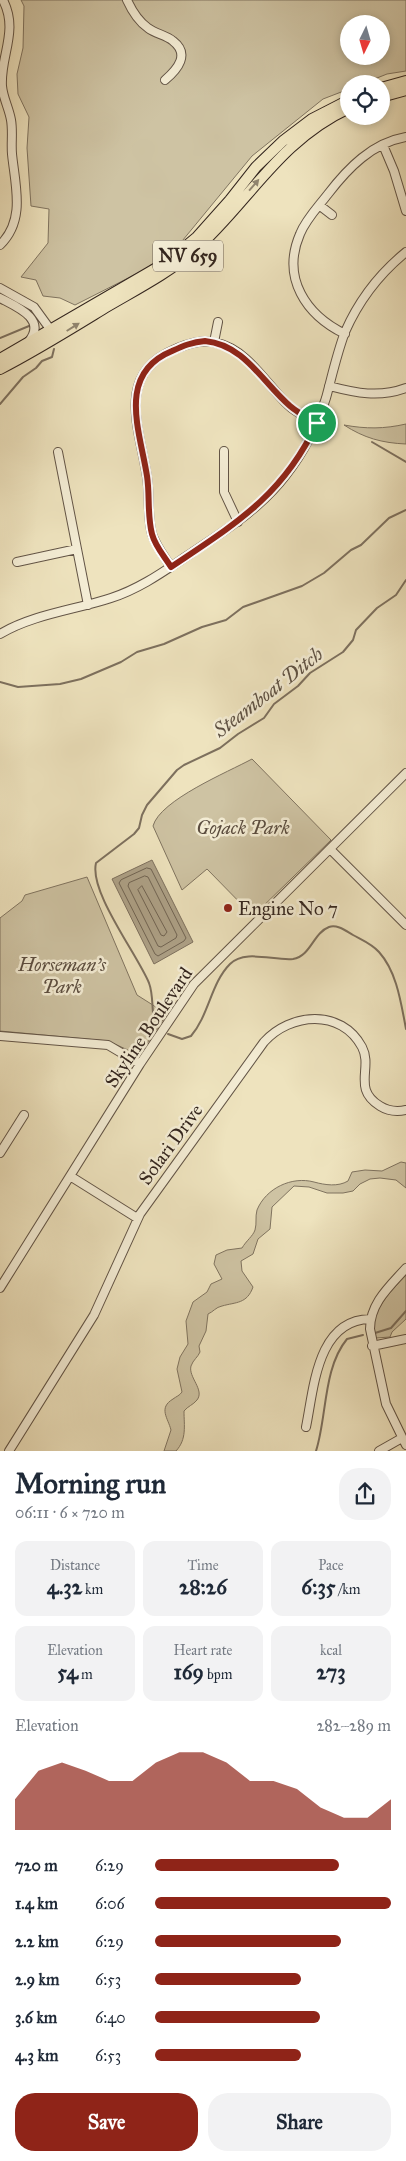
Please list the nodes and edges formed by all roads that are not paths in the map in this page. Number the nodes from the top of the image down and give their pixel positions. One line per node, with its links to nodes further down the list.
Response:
1 (3, 0): 3 (street)
2 (127, 0): 4 (street)
3 (3, 51): 16 (street)
4 (165, 80)
5 (406, 81): 6 (main road)
6 (390, 85)
7 (406, 90): 8 (main road)
8 (390, 94)
9 (340, 105): 21 (main road, NV 659)
10 (340, 113): 24 (main road, NV 659, one-way to 10)
11 (406, 137): 12 (street)
12 (383, 145): 13 (street); 14 (street)
13 (320, 205): 15 (street); 22 (street)
14 (406, 212)
15 (332, 215)
16 (0, 245)
17 (406, 252): 22 (street)
18 (0, 288): 21 (street)
19 (0, 298): 24 (street)
20 (218, 322): 23 (street)
21 (50, 329): 24 (main road)
22 (345, 334): 27 (street)
23 (214, 342): 29 (street); 35 (street)
24 (31, 347): 25 (main road, NV 659); 26 (main road, NV 659)
25 (0, 359)
26 (0, 369)
27 (329, 386): 28 (street); 29 (street)
28 (406, 388)
29 (317, 423): 32 (street)
30 (224, 451): 32 (street)
31 (58, 452): 33 (street)
32 (238, 522): 35 (street)
33 (77, 549): 34 (street); 36 (street)
34 (17, 562)
35 (171, 567): 36 (street)
36 (88, 605): 37 (street)
37 (0, 634)
38 (406, 773): 39 (street, Skyline Boulevard)
39 (330, 849): 40 (street); 42 (street, Skyline Boulevard)
40 (406, 925)
41 (0, 1036): 42 (street)
42 (140, 1064): 46 (street, Skyline Boulevard)
43 (406, 1110): 47 (street, Solari Drive)
44 (24, 1115): 45 (street)
45 (0, 1153)
46 (70, 1176): 47 (street); 49 (street, Skyline Boulevard)
47 (137, 1218): 55 (street, Solari Drive)
48 (406, 1268): 50 (street)
49 (0, 1288)
50 (370, 1319): 52 (street); 53 (street)
51 (406, 1339): 52 (street)
52 (372, 1346): 54 (street)
53 (306, 1427)
54 (404, 1441): 56 (street)
55 (12, 1450)
56 (379, 1451)

